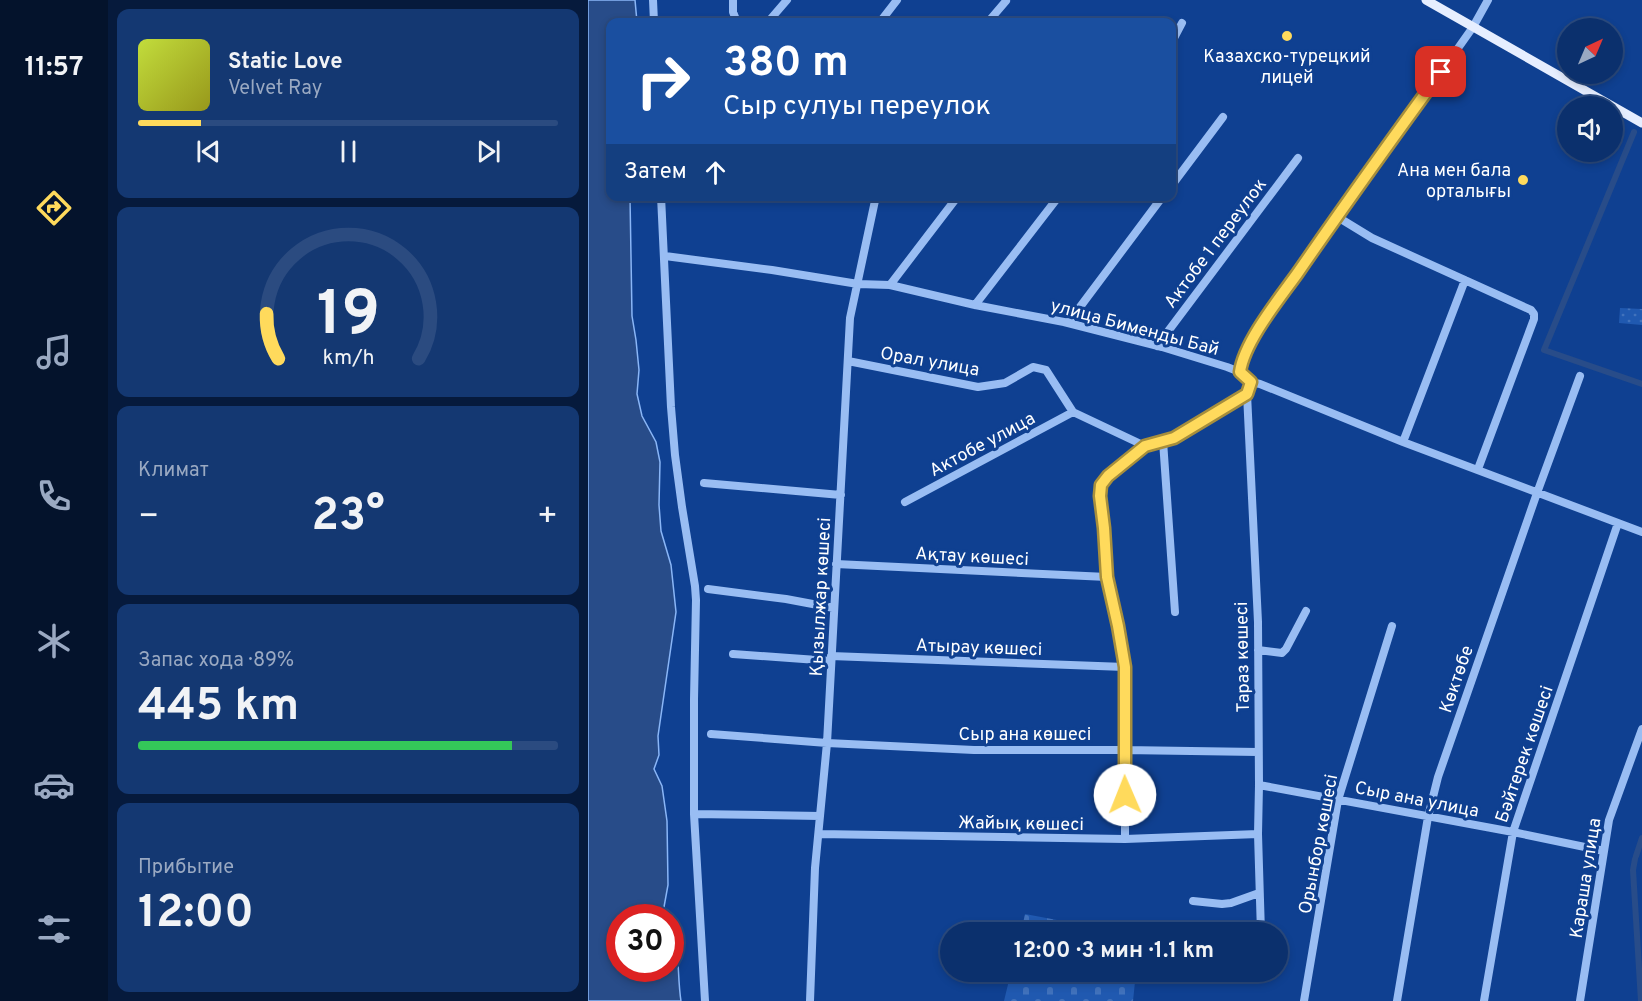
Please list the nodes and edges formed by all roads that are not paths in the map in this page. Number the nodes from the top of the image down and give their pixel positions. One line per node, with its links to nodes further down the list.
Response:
1 (653, 0): 8 (street)
2 (733, 0): 9 (street)
3 (787, 0): 10 (street)
4 (897, 0): 11 (street)
5 (1426, 0): 14 (main road)
6 (1488, 0): 14 (street)
7 (1006, 1): 12 (street)
8 (654, 18)
9 (735, 18)
10 (771, 18)
11 (883, 18)
12 (991, 18)
13 (1182, 23): 15 (street)
14 (1473, 27): 17 (main road); 25 (street)
15 (1176, 34)
16 (1223, 117): 19 (street)
17 (1642, 123)
18 (1298, 158): 32 (street, Актобе 1 переулок)
19 (1176, 180)
20 (661, 201): 26 (street)
21 (875, 201): 28 (street, Қызылжар көшесі)
22 (954, 201): 29 (street)
23 (1055, 201): 30 (street)
24 (1159, 201): 31 (street)
25 (1336, 216): 27 (street); 34 (street)
26 (665, 256): 28 (street, улица Бименды Бай); 67 (street)
27 (1465, 280): 40 (street); 42 (street)
28 (858, 284): 29 (street, улица Бименды Бай); 33 (street, Қызылжар көшесі)
29 (890, 285): 30 (street, улица Бименды Бай)
30 (975, 305): 31 (street, улица Бименды Бай)
31 (1068, 323): 32 (street, улица Бименды Бай)
32 (1157, 346): 34 (street, улица Бименды Бай)
33 (848, 361): 38 (street, Орал улица); 45 (street, Қызылжар көшесі)
34 (1240, 372): 36 (street, улица Бименды Бай)
35 (1580, 376): 44 (street, Көктөбе)
36 (1251, 382): 37 (street, Тараз көшесі); 40 (street, улица Бименды Бай)
37 (1247, 394): 39 (street); 56 (street, Тараз көшесі)
38 (1073, 412): 41 (street); 46 (street, Актобе улица)
39 (1163, 441): 41 (street); 54 (street)
40 (1403, 442): 42 (street, улица Бименды Бай)
41 (1145, 446): 50 (street)
42 (1478, 469): 44 (street, улица Бименды Бай)
43 (704, 483): 45 (street)
44 (1537, 492): 47 (street, улица Бименды Бай); 69 (street, Көктөбе)
45 (841, 495): 49 (street, Қызылжар көшесі)
46 (905, 502)
47 (1618, 524): 48 (street, улица Бименды Бай); 70 (street, Бәйтерек көшесі)
48 (1642, 532)
49 (836, 564): 50 (street, Ақтау көшесі); 52 (street, Қызылжар көшесі)
50 (1107, 577): 59 (street)
51 (708, 589): 52 (street)
52 (834, 608): 58 (street, Қызылжар көшесі)
53 (1306, 611): 56 (street)
54 (1175, 612)
55 (1392, 626): 66 (street, Орынбор көшесі)
56 (1258, 650): 64 (street, Тараз көшесі)
57 (733, 654): 58 (street, Атырау көшесі)
58 (831, 659): 59 (street, Атырау көшесі); 62 (street, Қызылжар көшесі)
59 (1125, 667): 63 (street)
60 (1642, 729): 74 (street, Караша улица)
61 (711, 735): 62 (street, Сыр ана көшесі)
62 (827, 743): 63 (street, Сыр ана көшесі); 68 (street, Қызылжар көшесі)
63 (1124, 750): 64 (street, Сыр ана көшесі); 73 (street)
64 (1258, 753): 65 (street, Тараз көшесі)
65 (1259, 785): 66 (street, Сыр ана улица); 72 (street, Тараз көшесі)
66 (1338, 800): 69 (street, Сыр ана улица); 80 (street, Орынбор көшесі)
67 (694, 814): 68 (street); 78 (street)
68 (820, 816): 71 (street, Қызылжар көшесі)
69 (1428, 817): 70 (street, Сыр ана улица); 81 (street, Көктөбе)
70 (1513, 832): 74 (street, Сыр ана улица); 82 (street, Бәйтерек көшесі)
71 (819, 834): 73 (street, Жайық көшесі); 79 (street, Қызылжар көшесі)
72 (1258, 834): 73 (street, Жайық көшесі); 75 (street, Тараз көшесі)
73 (1125, 840)
74 (1604, 851): 83 (street, Караша улица)
75 (1259, 893): 76 (street); 77 (street, Тараз көшесі)
76 (1193, 901)
77 (1260, 922)
78 (705, 1001)
79 (810, 1001)
80 (1305, 1001)
81 (1397, 1001)
82 (1484, 1001)
83 (1580, 1001)

